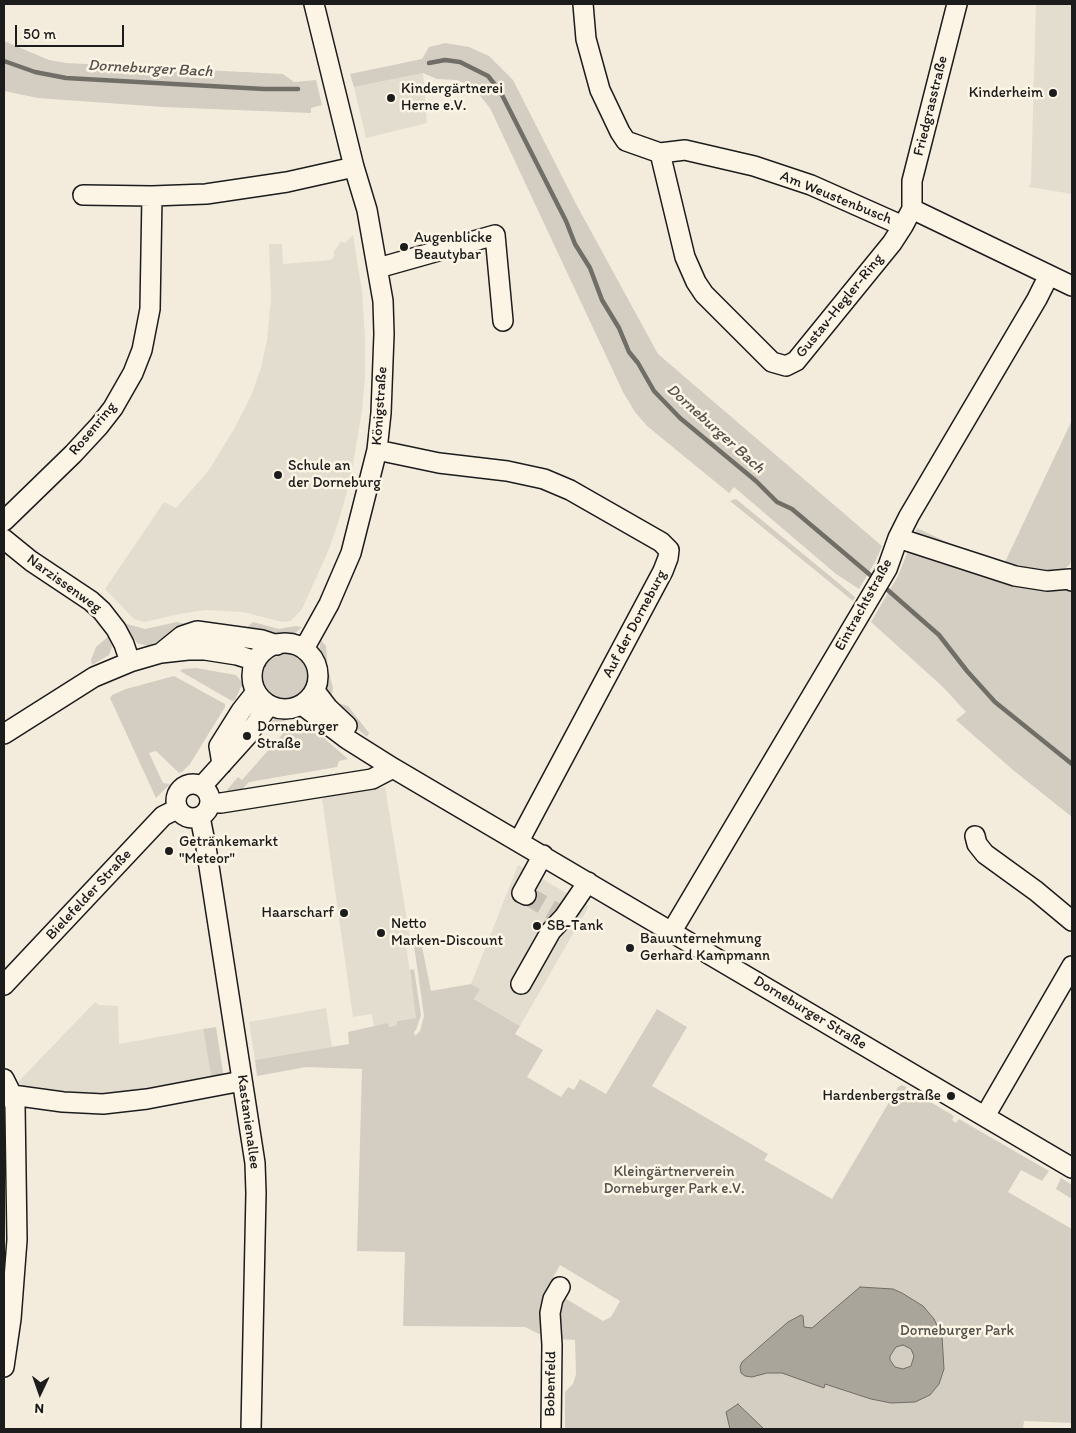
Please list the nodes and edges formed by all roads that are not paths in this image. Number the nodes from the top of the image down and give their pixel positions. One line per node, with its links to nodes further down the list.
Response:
1 (314, 4): 5 (street, Königstraße)
2 (583, 4): 4 (street)
3 (957, 4): 8 (street, Friedgrasstraße)
4 (660, 153): 9 (street, Am Weustenbusch); 9 (street, Gustav-Hegler-Ring)
5 (354, 167): 7 (street); 10 (street, Königstraße)
6 (83, 195): 7 (street)
7 (152, 196): 15 (street, Rosenring)
8 (912, 209): 9 (street, Am Weustenbusch); 11 (street, Am Weustenbusch)
9 (904, 226)
10 (378, 268): 13 (street); 14 (street, Königstraße)
11 (1048, 275): 12 (street, Am Weustenbusch); 16 (street, Eintrachtstraße)
12 (1072, 286)
13 (503, 321)
14 (377, 450): 20 (street, Königstraße); 33 (street, Auf der Dorneburg)
15 (4, 521)
16 (898, 538): 18 (street); 38 (street, Eintrachtstraße)
17 (4, 539): 23 (street, Narzissenweg)
18 (1071, 578)
19 (278, 644): 20 (street); 21 (street); 22 (street)
20 (304, 649): 24 (street)
21 (161, 653): 22 (street); 23 (street)
22 (256, 661): 25 (street)
23 (130, 662): 27 (street)
24 (315, 691): 26 (street); 28 (street, Dorneburger Straße)
25 (263, 698): 26 (street); 30 (street)
26 (302, 705): 28 (street, Dorneburger Straße)
27 (4, 734)
28 (362, 747): 29 (street, Dorneburger Straße)
29 (393, 768): 30 (street); 33 (street, Dorneburger Straße)
30 (204, 802): 31 (street); 31 (street); 42 (street, Kastanienallee)
31 (177, 809): 41 (street, Bielefelder Straße)
32 (975, 836): 37 (street)
33 (519, 842): 34 (street, Dorneburger Straße)
34 (543, 855): 35 (street, Dorneburger Straße); 36 (street)
35 (588, 882): 38 (street, Dorneburger Straße); 40 (street)
36 (526, 895)
37 (1072, 921)
38 (672, 931): 44 (street, Dorneburger Straße)
39 (1072, 966): 44 (street)
40 (521, 984)
41 (4, 986)
42 (242, 1081): 43 (street); 48 (street, Kastanienallee)
43 (8, 1087): 47 (street)
44 (985, 1116): 45 (street, Dorneburger Straße)
45 (1072, 1168)
46 (560, 1287): 49 (street, Bobenfeld)
47 (4, 1367)
48 (251, 1429)
49 (551, 1429)

